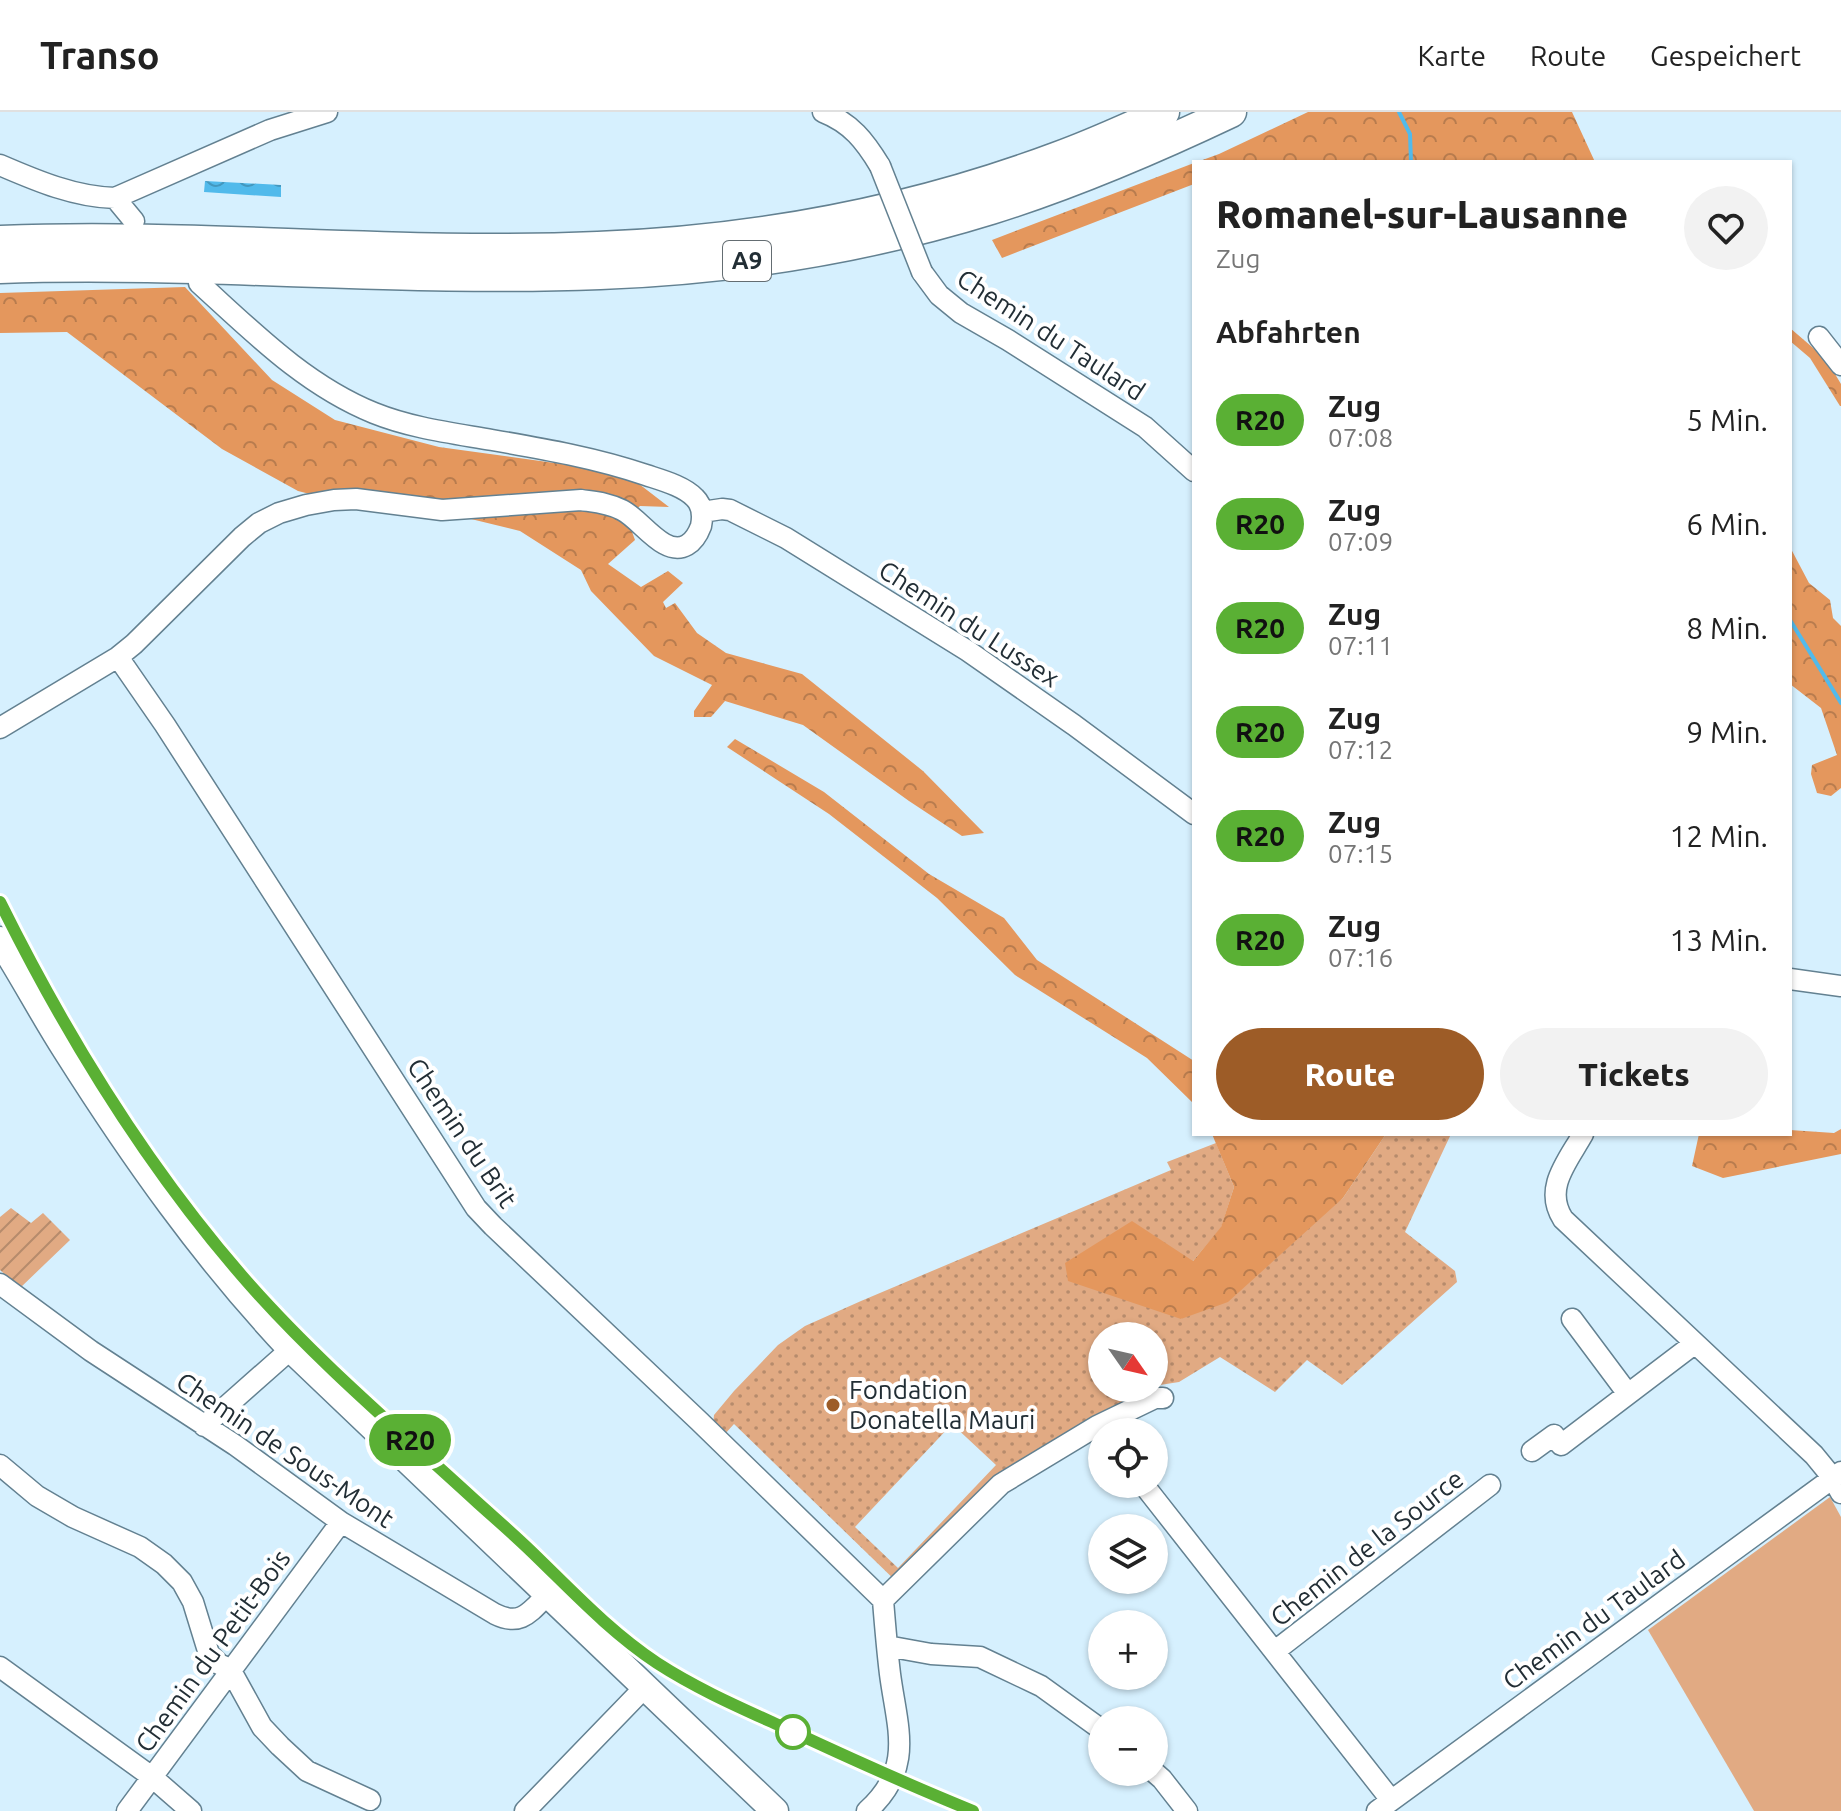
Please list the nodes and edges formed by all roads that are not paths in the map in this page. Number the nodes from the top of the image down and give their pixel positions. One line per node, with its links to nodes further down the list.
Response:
1 (327, 112): 6 (street)
2 (823, 112): 13 (street, Chemin du Taulard, bridge)
3 (1164, 112): 8 (highway, A9)
4 (1231, 112): 9 (highway, A9)
5 (0, 165): 6 (street)
6 (115, 198): 7 (street)
7 (134, 221)
8 (0, 241)
9 (0, 268)
10 (199, 283): 14 (street)
11 (1819, 337): 12 (street)
12 (1841, 365)
13 (1192, 469)
14 (702, 512): 15 (street); 17 (street, Chemin du Lussex)
15 (118, 657): 16 (street); 38 (street, Chemin du Brit)
16 (0, 728)
17 (1192, 813)
18 (0, 940): 25 (main road)
19 (1792, 979): 20 (street)
20 (1841, 986)
21 (1582, 1136): 24 (street)
22 (2, 1289): 29 (street, Chemin de Sous-Mont)
23 (1572, 1319): 26 (street)
24 (1694, 1344): 26 (street); 33 (street)
25 (291, 1349): 29 (street); 37 (main road)
26 (1628, 1394): 31 (street)
27 (1148, 1402): 28 (street)
28 (1120, 1418)
29 (204, 1426): 36 (street, Chemin de Sous-Mont)
30 (1088, 1436): 38 (street)
31 (1532, 1451)
32 (0, 1465): 42 (street)
33 (1838, 1480): 48 (street, Chemin du Taulard)
34 (1490, 1485): 40 (street, Chemin de la Source)
35 (1154, 1498): 40 (street, Chemin de la Source)
36 (341, 1522): 37 (street, Chemin de Sous-Mont); 42 (street, Chemin du Petit-Bois)
37 (548, 1594): 43 (main road)
38 (883, 1600): 39 (street)
39 (887, 1646): 44 (street); 53 (street)
40 (1275, 1651): 48 (street, Chemin de la Source)
41 (0, 1667): 45 (street)
42 (230, 1669): 45 (street, Chemin du Petit-Bois); 47 (street)
43 (645, 1687): 51 (street); 52 (main road)
44 (1088, 1720)
45 (152, 1777): 49 (street, Chemin du Petit-Bois); 50 (street)
46 (1167, 1786): 54 (street)
47 (370, 1800)
48 (1384, 1805)
49 (127, 1811)
50 (191, 1811)
51 (525, 1811)
52 (775, 1811)
53 (867, 1811)
54 (1187, 1811)

